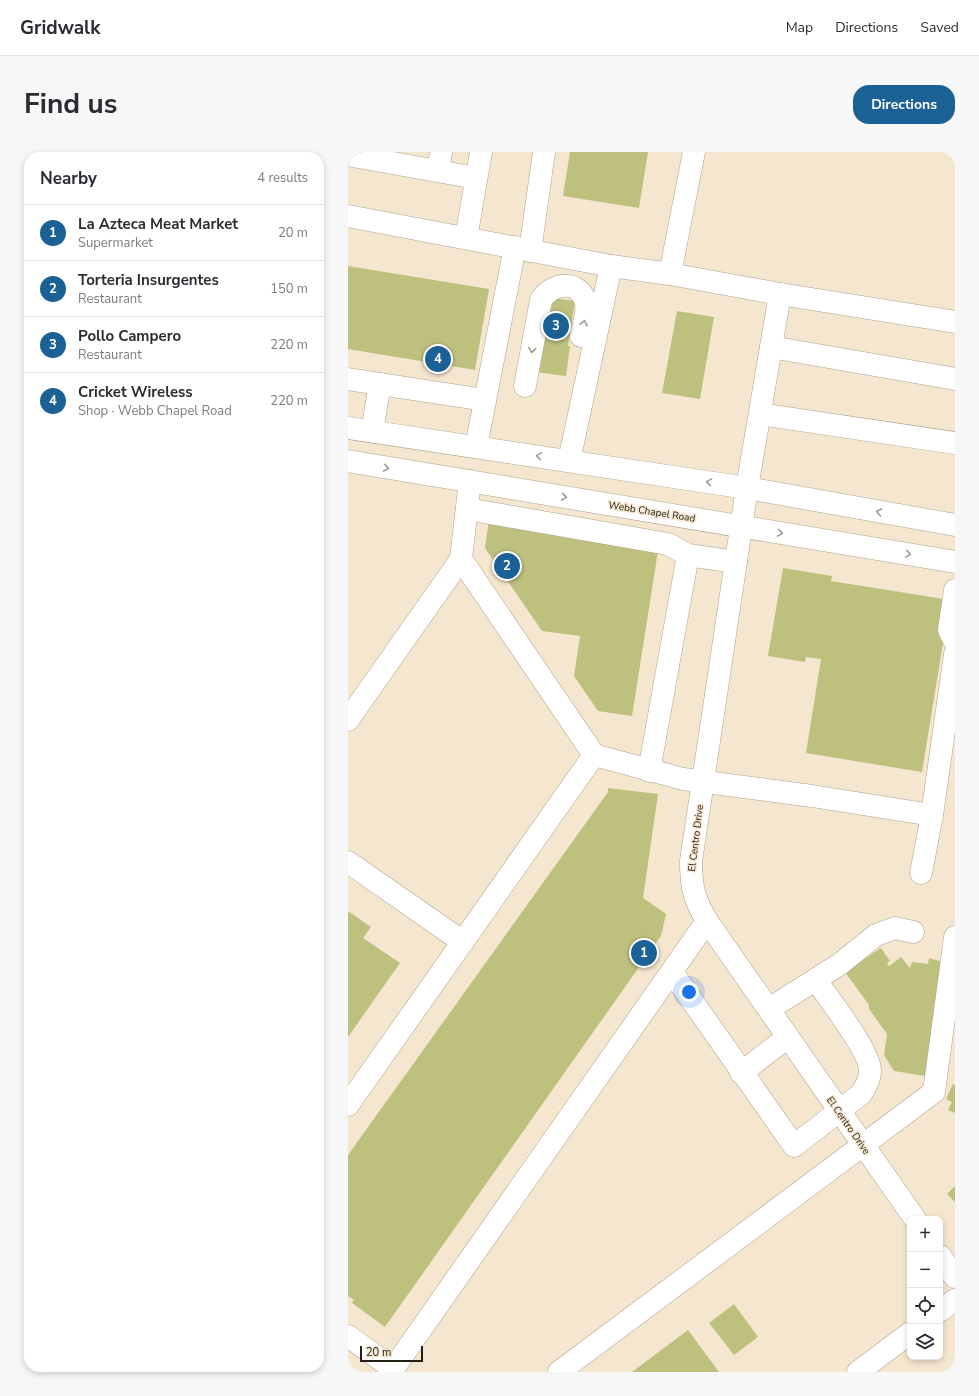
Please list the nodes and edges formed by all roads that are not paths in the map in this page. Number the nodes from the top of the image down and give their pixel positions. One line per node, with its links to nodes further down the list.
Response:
1 (480, 152): 6 (main road)
2 (544, 152): 9 (main road)
3 (694, 152): 11 (main road)
4 (348, 155): 5 (main road)
5 (440, 162): 6 (main road)
6 (476, 178): 8 (main road)
7 (348, 216): 8 (main road)
8 (466, 238): 9 (main road)
9 (522, 249): 10 (main road); 20 (main road)
10 (611, 266): 11 (main road); 15 (main road)
11 (670, 274): 12 (main road)
12 (780, 294): 13 (main road); 14 (main road, El Centro Drive)
13 (955, 322)
14 (771, 347): 17 (main road); 21 (main road, El Centro Drive)
15 (588, 375): 19 (main road, one-way to 19); 27 (main road)
16 (348, 379): 18 (main road)
17 (955, 379)
18 (380, 384): 20 (main road); 23 (main road)
19 (525, 386)
20 (485, 400): 25 (main road)
21 (760, 414): 24 (main road); 29 (main road, El Centro Drive)
22 (348, 428): 23 (main road)
23 (372, 431): 25 (main road)
24 (955, 443)
25 (476, 447): 27 (main road, one-way to 25)
26 (348, 461): 28 (main road, Webb Chapel Road, one-way to 28)
27 (570, 461): 29 (main road, one-way to 27)
28 (470, 481): 30 (main road); 32 (main road, Webb Chapel Road, one-way to 32)
29 (747, 488): 31 (main road, one-way to 29); 32 (main road, El Centro Drive)
30 (467, 509): 33 (main road); 34 (main road)
31 (955, 525)
32 (741, 526): 35 (main road, El Centro Drive); 36 (main road, Webb Chapel Road, one-way to 36)
33 (688, 555): 35 (main road); 42 (main road)
34 (461, 559): 40 (main road); 41 (main road)
35 (736, 562): 43 (main road, El Centro Drive)
36 (955, 562)
37 (955, 590): 38 (main road)
38 (955, 642)
39 (955, 654): 44 (main road)
40 (348, 720)
41 (594, 754): 42 (main road); 50 (main road)
42 (649, 771): 43 (main road)
43 (703, 781): 44 (main road); 47 (main road, El Centro Drive)
44 (932, 815): 46 (main road)
45 (348, 862): 50 (main road)
46 (921, 873)
47 (707, 921): 51 (main road); 53 (main road, El Centro Drive)
48 (913, 932): 52 (main road)
49 (955, 937): 58 (main road)
50 (462, 942): 56 (main road)
51 (672, 972): 55 (main road); 66 (main road)
52 (816, 980): 53 (main road); 57 (main road)
53 (769, 1009): 54 (main road, El Centro Drive)
54 (788, 1037): 55 (main road); 57 (main road, El Centro Drive)
55 (741, 1072): 57 (main road)
56 (348, 1105)
57 (839, 1110): 58 (main road, El Centro Drive)
58 (862, 1144): 59 (main road, El Centro Drive); 67 (main road)
59 (913, 1216)
60 (943, 1260): 61 (main road)
61 (955, 1277)
62 (955, 1300): 63 (main road)
63 (943, 1309)
64 (907, 1335): 68 (main road)
65 (348, 1336): 66 (main road)
66 (389, 1371)
67 (559, 1372)
68 (858, 1372)

